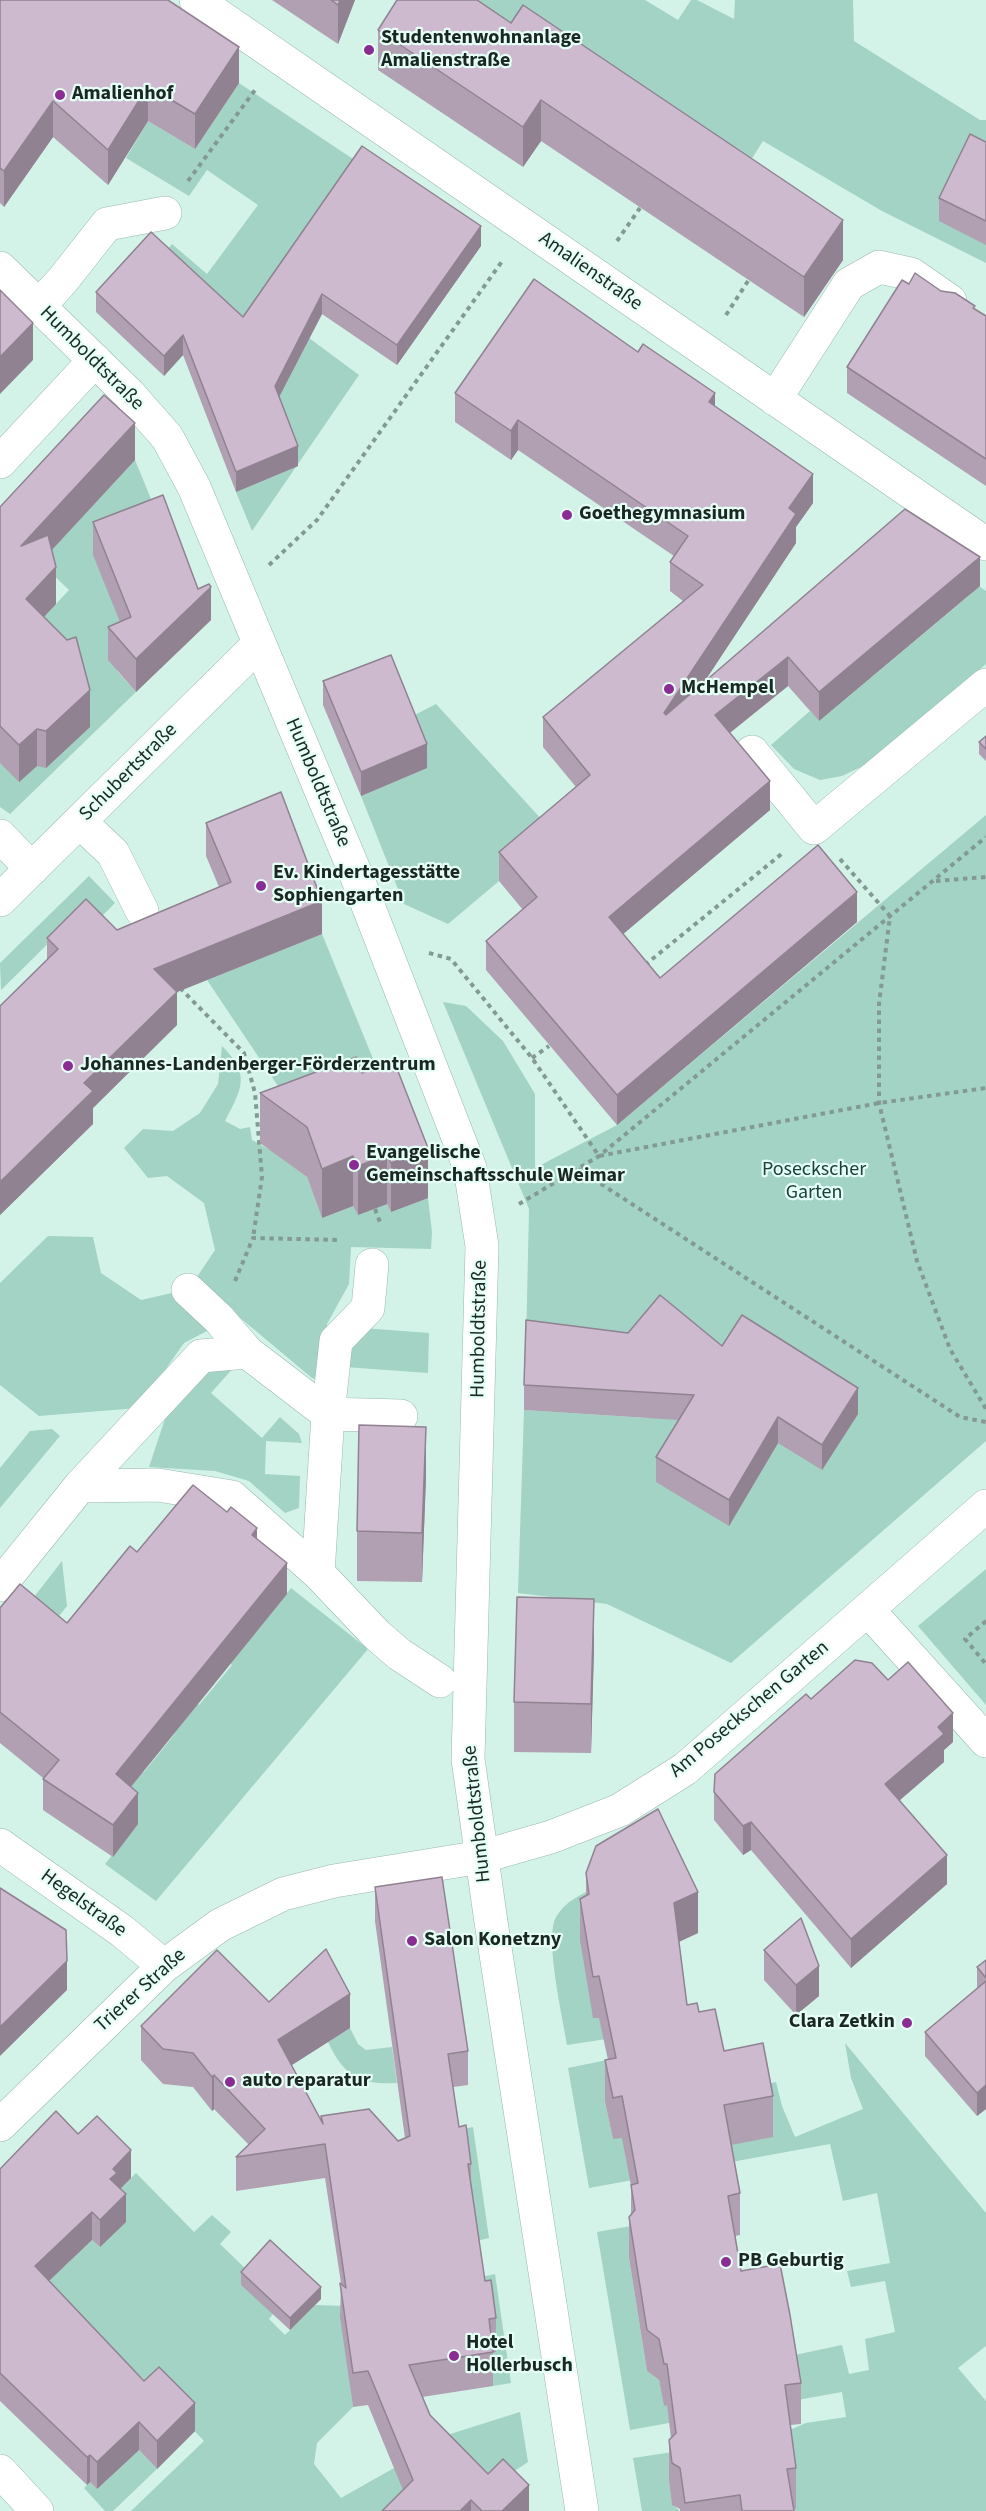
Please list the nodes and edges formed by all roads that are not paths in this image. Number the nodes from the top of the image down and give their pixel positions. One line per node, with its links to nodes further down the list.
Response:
1 (196, 0): 7 (street, Amalienstraße)
2 (165, 213): 5 (street)
3 (0, 268): 5 (street, Humboldtstraße)
4 (952, 302): 7 (street)
5 (39, 306): 6 (street, Humboldtstraße)
6 (95, 360): 8 (street); 10 (street, Humboldtstraße)
7 (775, 399): 9 (street, Amalienstraße)
8 (0, 462)
9 (986, 544)
10 (258, 645): 13 (street, Schubertstraße); 31 (street, Humboldtstraße)
11 (986, 685): 12 (street)
12 (752, 752)
13 (80, 822): 15 (street, Schubertstraße); 17 (street)
14 (0, 836): 15 (street)
15 (32, 869): 16 (street, Schubertstraße)
16 (0, 900)
17 (142, 911)
18 (372, 1265): 21 (street)
19 (188, 1290): 20 (street)
20 (247, 1352): 21 (street); 23 (street)
21 (328, 1414): 22 (street); 25 (street)
22 (401, 1416)
23 (80, 1486): 25 (street); 26 (street)
24 (986, 1506): 27 (street, Am Poseckschen Garten)
25 (318, 1573): 28 (street)
26 (0, 1586)
27 (868, 1610): 29 (street); 31 (street, Am Poseckschen Garten)
28 (440, 1681)
29 (986, 1741)
30 (0, 1845): 32 (street, Hegelstraße)
31 (481, 1857): 32 (street, Trierer Straße); 36 (street, Humboldtstraße)
32 (164, 1966): 33 (street, Trierer Straße)
33 (0, 2125)
34 (0, 2471): 35 (street)
35 (37, 2511)
36 (582, 2511)

